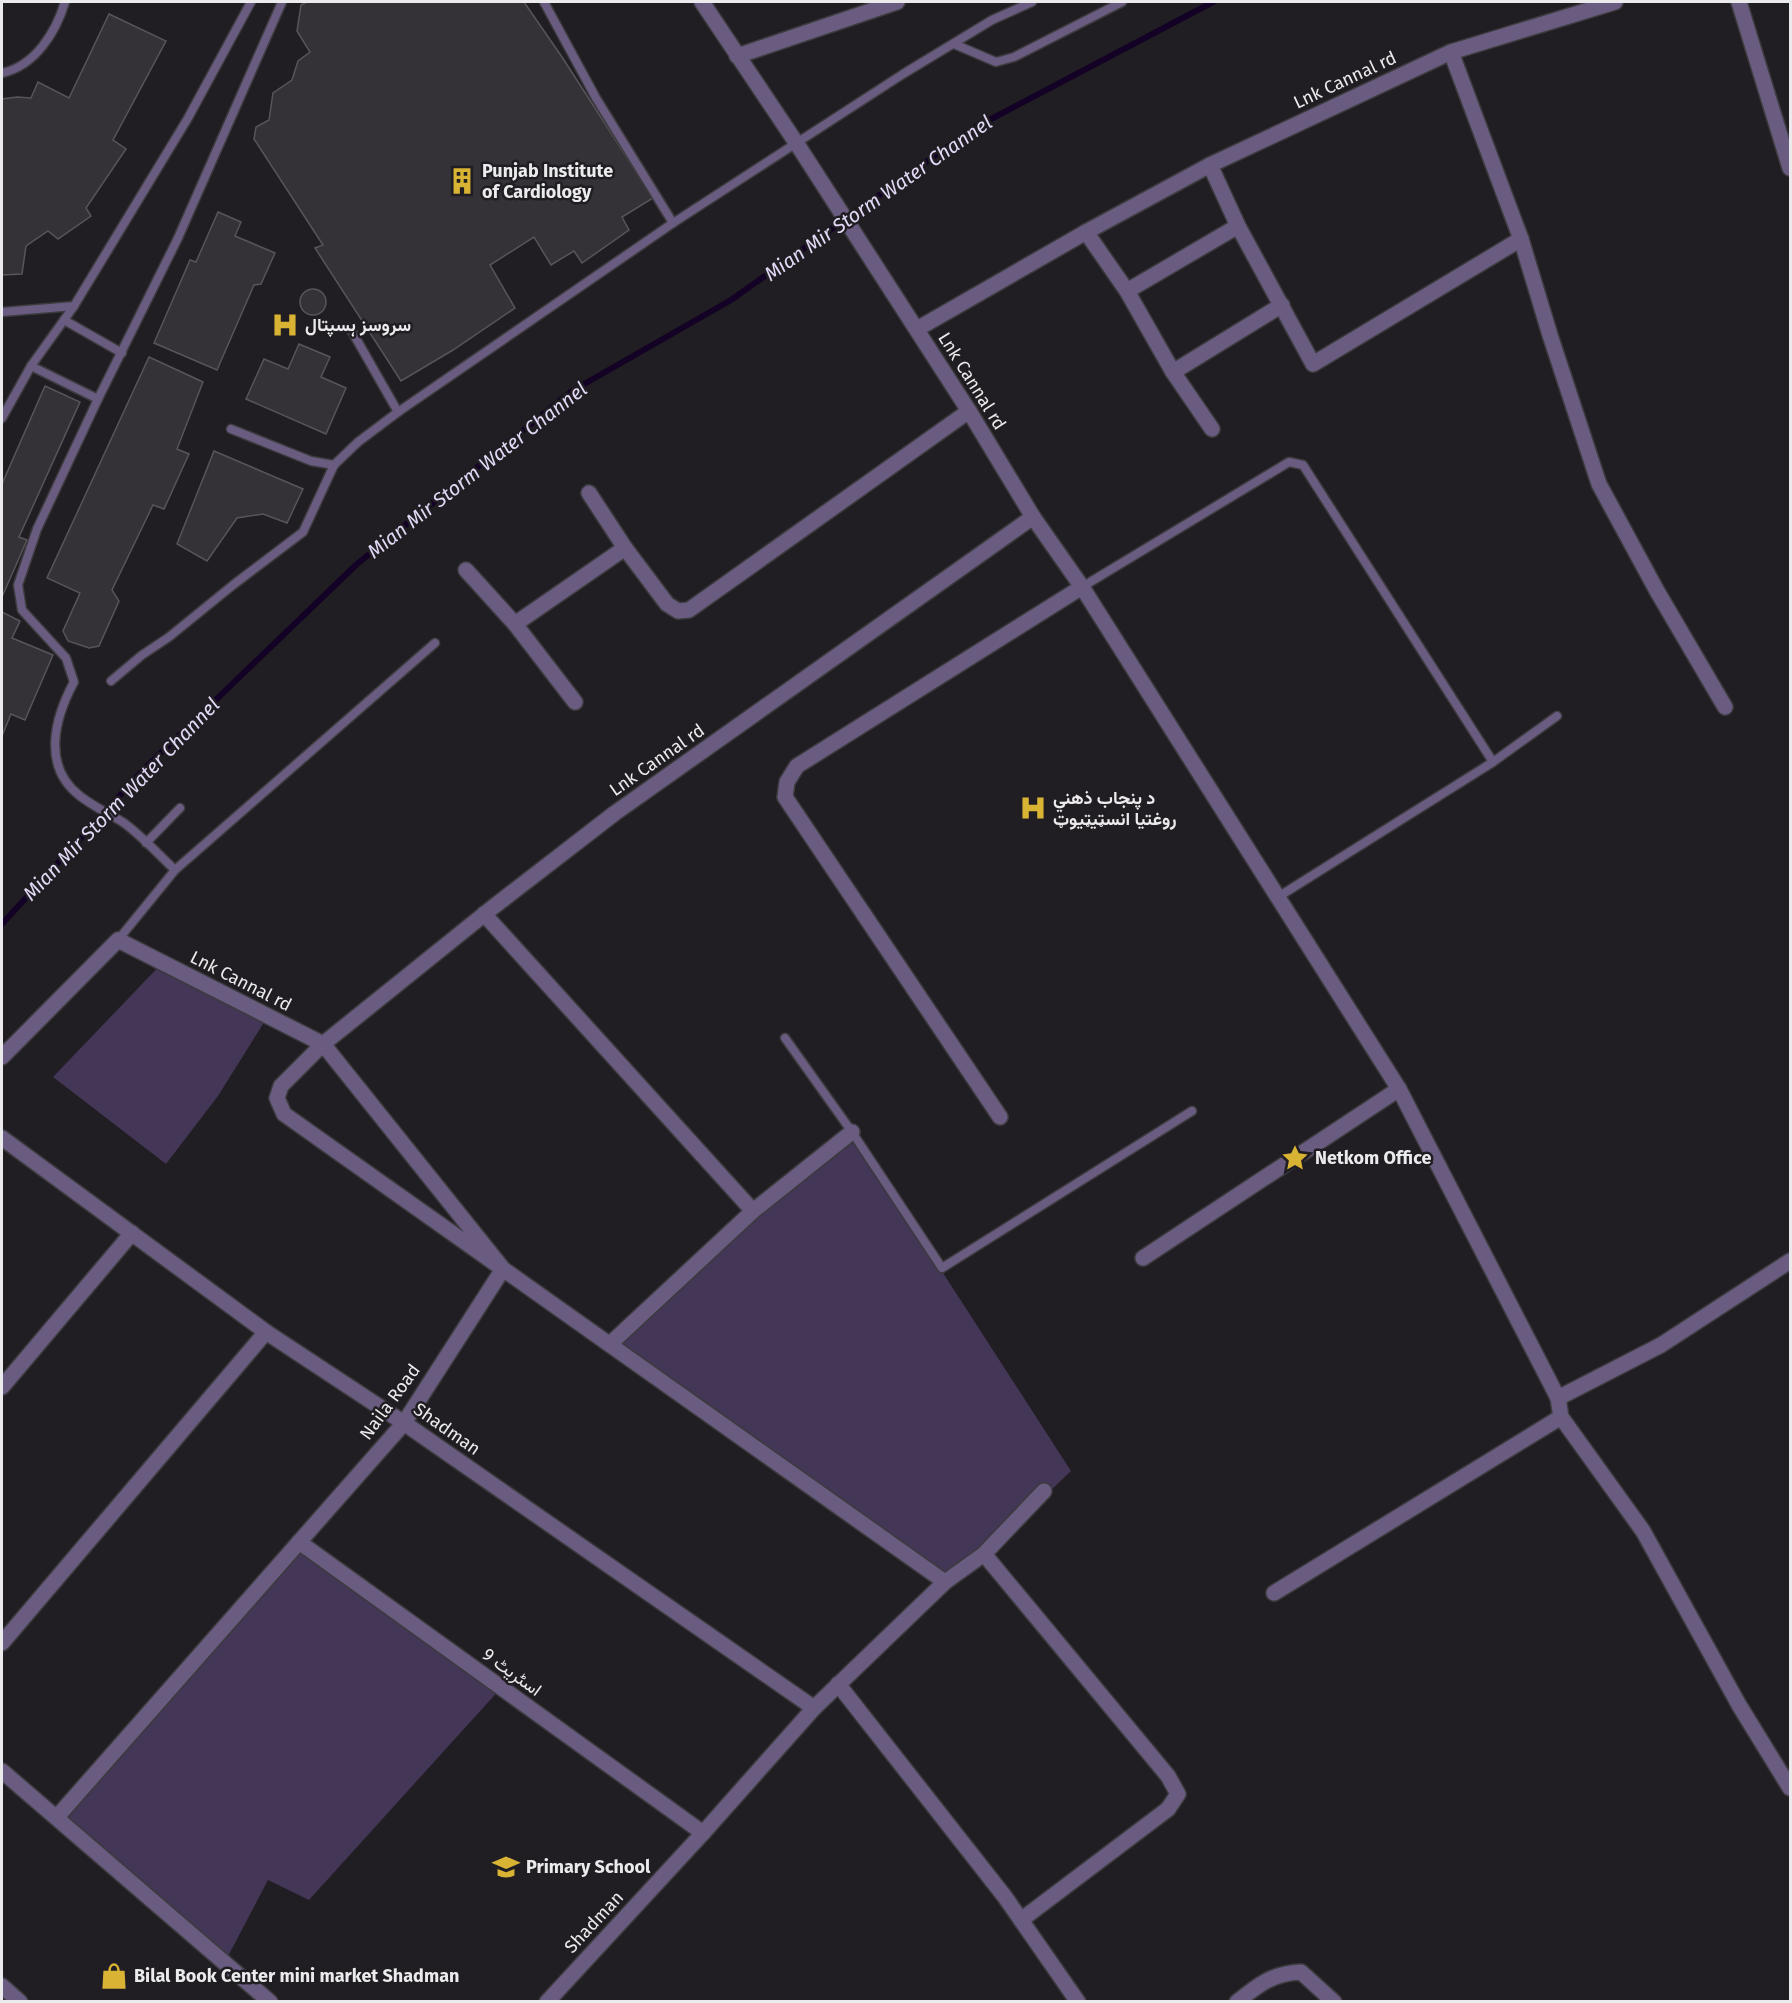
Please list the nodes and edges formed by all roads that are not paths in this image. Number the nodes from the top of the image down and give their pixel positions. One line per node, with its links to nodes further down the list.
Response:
1 (65, 2): 14 (lane)
2 (251, 2): 24 (lane)
3 (282, 2): 29 (lane)
4 (544, 2): 18 (lane)
5 (702, 2): 13 (street, Lnk Cannal rd)
6 (897, 2): 13 (street)
7 (1032, 2): 11 (lane)
8 (1122, 2): 11 (lane)
9 (1615, 2): 12 (street, Lnk Cannal rd)
10 (1739, 2): 17 (street)
11 (954, 44): 15 (lane)
12 (1451, 52): 16 (street, Lnk Cannal rd); 21 (street)
13 (737, 56): 15 (street, Lnk Cannal rd)
14 (2, 73)
15 (797, 144): 18 (lane); 28 (street, Lnk Cannal rd)
16 (1210, 165): 19 (street); 20 (street, Lnk Cannal rd)
17 (1791, 168)
18 (672, 223): 34 (lane)
19 (1239, 226): 22 (street); 23 (street)
20 (1086, 232): 22 (street); 28 (street, Lnk Cannal rd)
21 (1521, 239): 23 (street); 48 (street)
22 (1128, 291): 31 (street)
23 (1282, 305): 31 (street)
24 (74, 306): 25 (lane); 26 (lane)
25 (2, 312)
26 (64, 320): 29 (lane); 30 (lane)
27 (350, 328): 34 (lane)
28 (917, 329): 33 (street, Lnk Cannal rd)
29 (122, 353): 32 (lane)
30 (31, 366): 32 (lane); 35 (lane)
31 (1173, 372): 37 (street)
32 (98, 399): 52 (lane)
33 (969, 411): 40 (street, Lnk Cannal rd); 41 (street)
34 (398, 412): 38 (lane)
35 (2, 418)
36 (231, 429): 38 (lane)
37 (1212, 429)
38 (334, 465): 46 (lane)
39 (589, 493): 41 (street)
40 (1033, 517): 43 (street); 55 (street, Lnk Cannal rd)
41 (626, 548): 44 (street)
42 (466, 570): 44 (street)
43 (1082, 587): 50 (lane); 54 (street); 62 (street)
44 (515, 624): 47 (street)
45 (435, 643): 53 (lane)
46 (111, 681)
47 (575, 702)
48 (1725, 707)
49 (1557, 716): 50 (lane)
50 (1493, 762): 54 (lane)
51 (180, 808): 52 (lane)
52 (146, 843): 53 (lane)
53 (176, 870): 56 (lane)
54 (1278, 897): 60 (street)
55 (484, 914): 58 (street, Lnk Cannal rd); 65 (street)
56 (118, 940): 58 (street, Lnk Cannal rd); 59 (street)
57 (785, 1038): 63 (lane)
58 (323, 1044): 69 (street); 69 (street)
59 (2, 1057)
60 (1399, 1089): 67 (street); 73 (street)
61 (1192, 1111): 63 (lane)
62 (1000, 1117)
63 (852, 1132): 65 (street)
64 (2, 1138): 66 (street, Shadman)
65 (753, 1211): 71 (street)
66 (132, 1233): 70 (street, Shadman); 72 (street)
67 (1143, 1258)
68 (1791, 1261): 73 (street)
69 (503, 1269): 71 (street); 75 (street, Naila Road)
70 (266, 1332): 75 (street, Shadman); 81 (street)
71 (610, 1344): 79 (street)
72 (2, 1387)
73 (1558, 1398): 74 (street)
74 (1561, 1417): 80 (street); 85 (street)
75 (404, 1423): 77 (street, Naila Road); 83 (street, Shadman)
76 (1044, 1491): 78 (street, Shadman)
77 (299, 1542): 86 (street, Naila Road); 87 (street, اسٹریٹ 9)
78 (984, 1554): 79 (street, Shadman); 88 (street)
79 (945, 1582): 82 (street, Shadman)
80 (1274, 1593)
81 (2, 1643)
82 (838, 1684): 83 (street, Shadman); 88 (street)
83 (814, 1708): 87 (street, Shadman)
84 (2, 1771): 86 (street)
85 (1791, 1788)
86 (57, 1817): 92 (street)
87 (703, 1833): 90 (street, Shadman)
88 (1021, 1920): 93 (street)
89 (2, 1986): 91 (street)
90 (554, 1999)
91 (20, 2001)
92 (270, 2001)
93 (1078, 2001)
94 (1237, 2001): 95 (street)
95 (1334, 2001)

